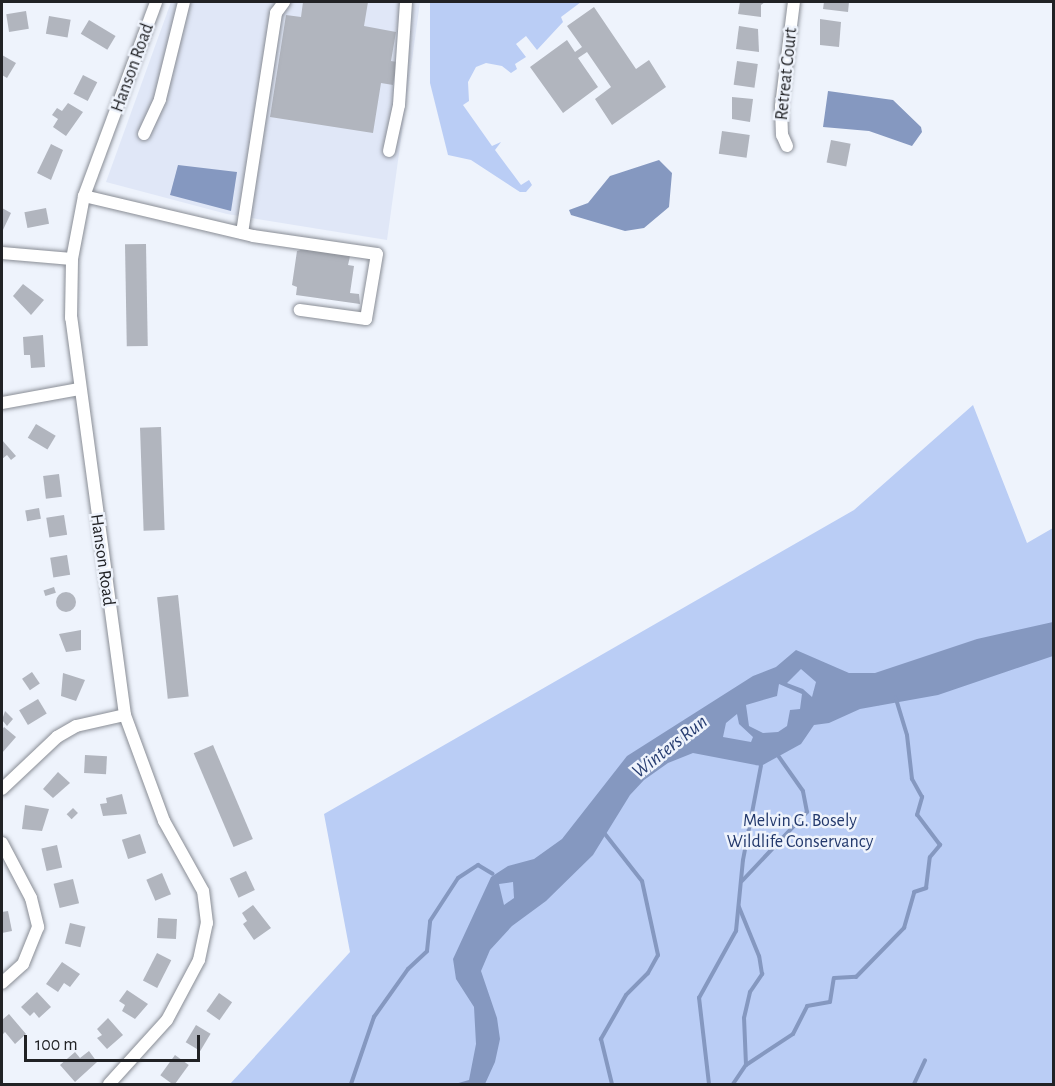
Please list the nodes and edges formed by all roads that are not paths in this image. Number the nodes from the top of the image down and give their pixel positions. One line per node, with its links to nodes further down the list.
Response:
1 (152, 2): 9 (street, Hanson Road)
2 (184, 2): 6 (street)
3 (284, 2): 10 (street)
4 (406, 2): 8 (street)
5 (794, 2): 7 (street, Retreat Court)
6 (144, 134)
7 (787, 146)
8 (389, 151)
9 (84, 196): 10 (street); 12 (street, Hanson Road)
10 (242, 233): 13 (street)
11 (2, 252): 12 (street)
12 (72, 259): 14 (street, Hanson Road)
13 (300, 310)
14 (79, 389): 15 (street); 16 (street, Hanson Road)
15 (2, 403)
16 (125, 715): 17 (street); 20 (street, Hanson Road)
17 (2, 789)
18 (2, 843): 19 (street)
19 (2, 983)
20 (109, 1084)

